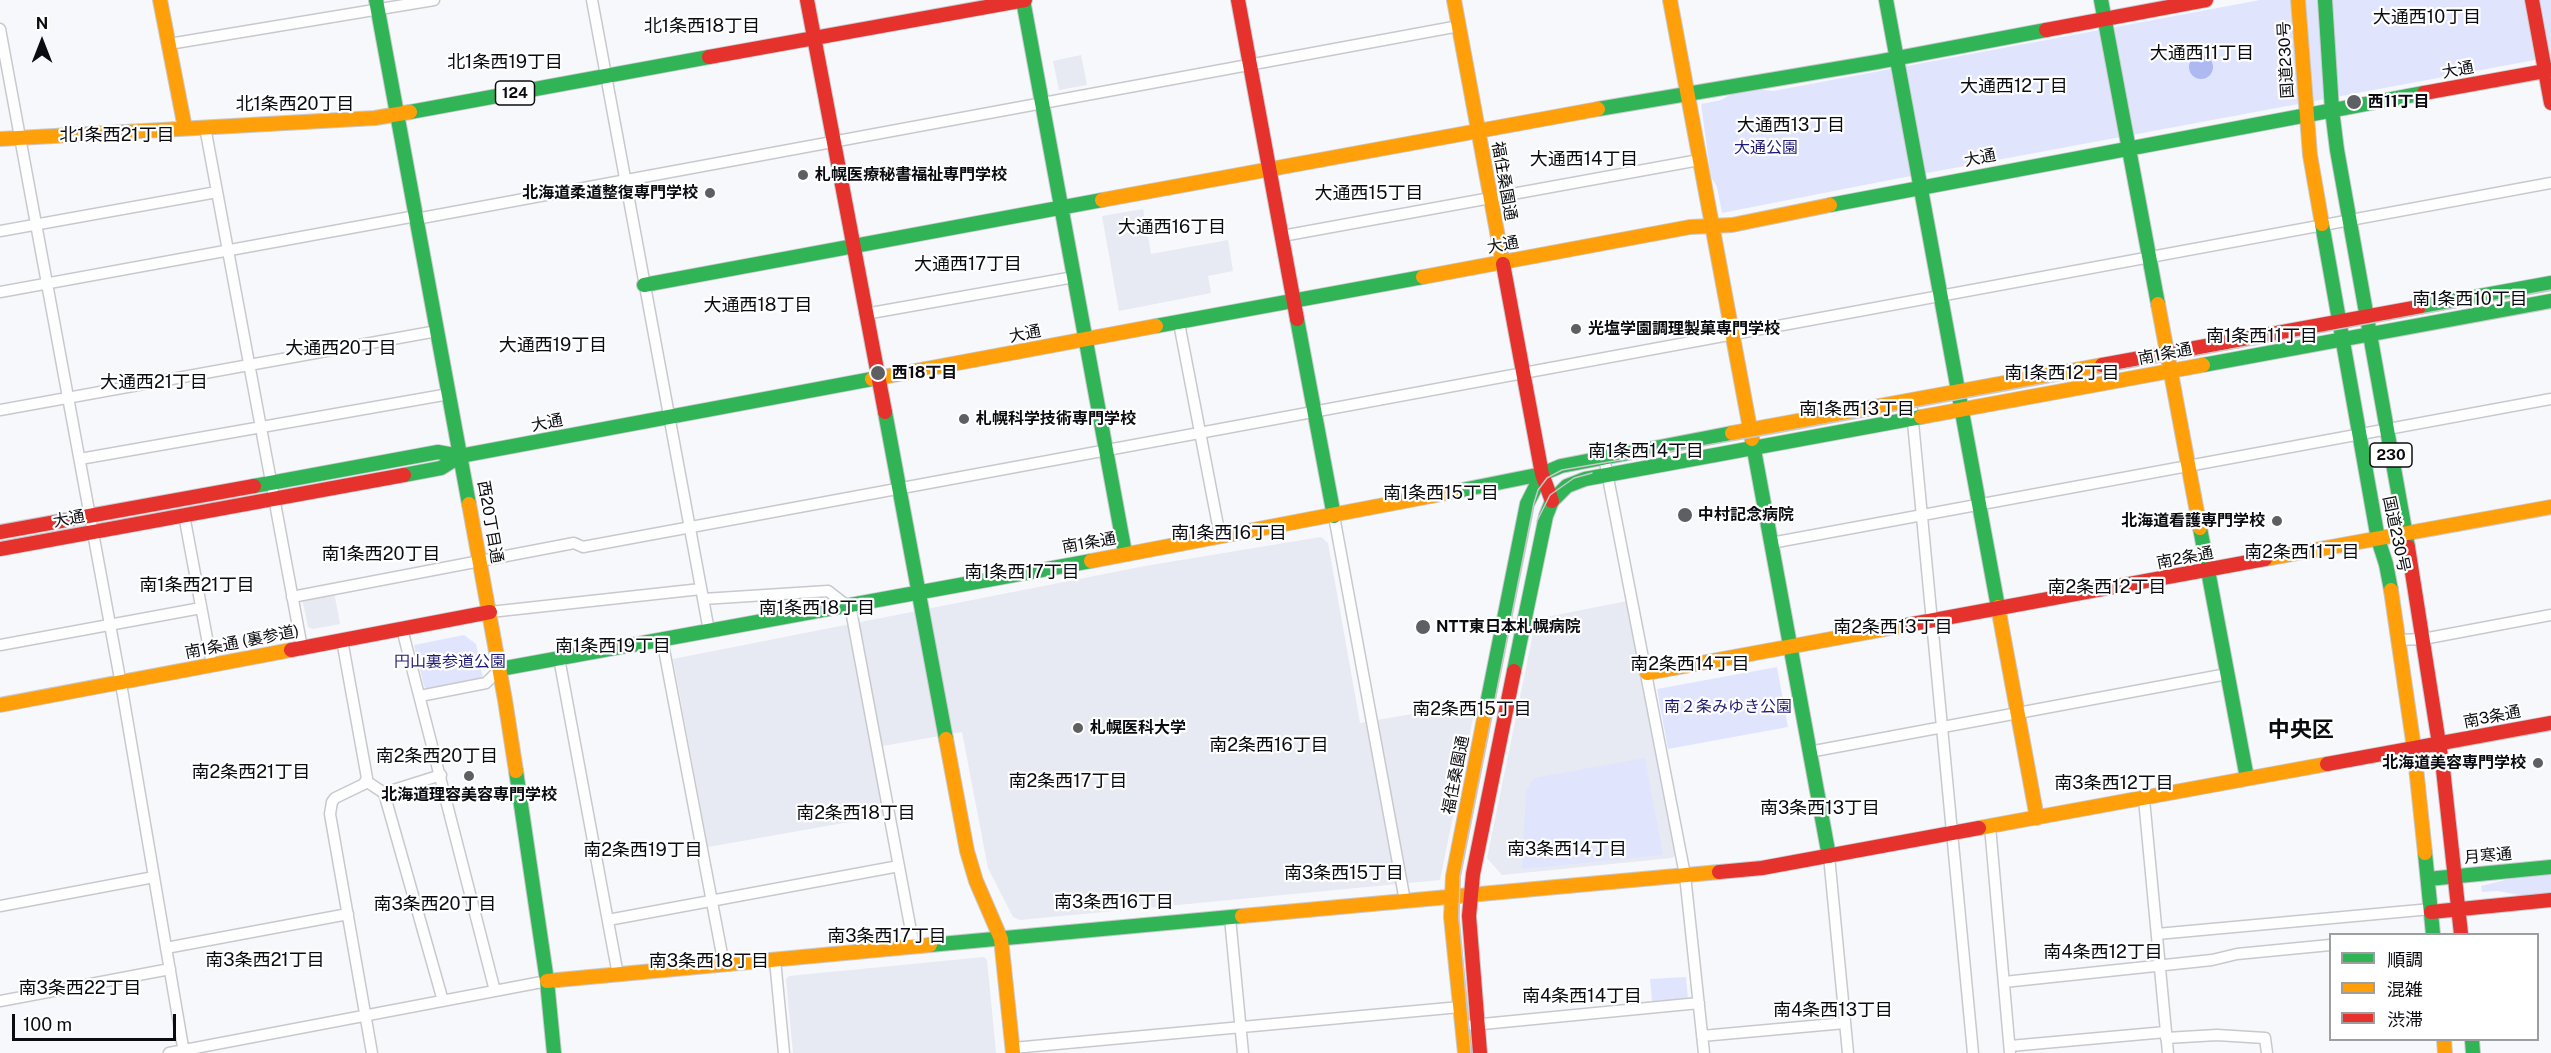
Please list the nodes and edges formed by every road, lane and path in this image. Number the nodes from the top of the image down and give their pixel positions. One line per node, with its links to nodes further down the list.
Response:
1 (160, 0): 20 (main road)
2 (434, 0): 15 (street)
3 (592, 0): 24 (street)
4 (807, 0): 19 (main road)
5 (1024, 0): 19 (main road, 124); 26 (main road)
6 (1238, 0): 22 (main road)
7 (1454, 0): 17 (main road, 福住桑園通)
8 (1670, 0): 25 (main road)
9 (1886, 0): 21 (main road)
10 (2101, 0): 16 (main road)
11 (2206, 0): 16 (main road)
12 (2298, 0): 30 (main road, 国道230号 / 230)
13 (2325, 0): 28 (main road, 国道230号 / 230)
14 (2532, 0): 23 (main road)
15 (377, 5): 20 (street); 29 (main road, 西20丁目通)
16 (2104, 19): 21 (main road); 37 (main road)
17 (1459, 26): 22 (street); 33 (main road, 福住桑園通)
18 (0, 29): 34 (street)
19 (814, 37): 24 (main road, 124); 36 (main road)
20 (169, 44): 32 (main road)
21 (1896, 58): 25 (main road); 42 (main road)
22 (1250, 64): 26 (street); 39 (main road)
23 (2548, 71): 27 (main road); 28 (main road, 大通)
24 (606, 76): 29 (main road, 124); 40 (street)
25 (1687, 93): 33 (main road); 38 (main road)
26 (1042, 103): 36 (street); 45 (main road)
27 (2551, 103)
28 (2331, 110): 30 (main road, 大通); 47 (main road, 国道230号 / 230)
29 (397, 115): 31 (main road, 124); 46 (main road, 西20丁目通)
30 (2305, 115): 37 (main road, 大通); 48 (main road, 国道230号 / 230)
31 (205, 127): 32 (main road, 124); 43 (street)
32 (185, 128): 34 (main road, 124)
33 (1478, 130): 39 (main road); 44 (main road, 福住桑園通)
34 (20, 138): 35 (main road, 124); 49 (street)
35 (0, 139)
36 (833, 142): 40 (street); 53 (main road)
37 (2128, 148): 42 (main road, 大通); 55 (main road)
38 (1700, 160): 44 (street); 50 (main road)
39 (1270, 169): 45 (main road); 52 (main road)
40 (625, 180): 46 (street); 60 (street)
41 (2551, 183): 47 (street)
42 (1920, 187): 50 (main road, 大通); 62 (main road)
43 (217, 192): 49 (street); 54 (street)
44 (1491, 199): 52 (street); 56 (main road, 福住桑園通)
45 (1061, 207): 53 (main road); 57 (main road)
46 (416, 217): 54 (street); 69 (main road, 西20丁目通)
47 (2350, 219): 48 (street); 66 (main road, 国道230号 / 230)
48 (2323, 224): 55 (street); 68 (main road, 国道230号 / 230)
49 (36, 225): 51 (street); 58 (street)
50 (1712, 225): 56 (main road, 大通); 71 (main road)
51 (0, 231)
52 (1282, 236): 63 (main road)
53 (853, 246): 60 (main road); 65 (main road)
54 (228, 250): 58 (street); 75 (street)
55 (2149, 257): 62 (street); 74 (main road)
56 (1503, 261): 63 (main road, 大通); 77 (main road, 福住桑園通)
57 (1074, 277): 65 (street); 73 (main road)
58 (47, 283): 61 (street); 81 (street)
59 (2551, 283): 66 (main road, 南1条通)
60 (644, 285): 87 (street)
61 (0, 292)
62 (1940, 296): 71 (street); 79 (main road)
63 (1294, 301): 67 (main road, 大通); 86 (main road)
64 (2551, 301): 70 (main road, 南1条通)
65 (865, 314): 78 (main road)
66 (2368, 317): 68 (main road, 南1条通); 70 (main road, 国道230号 / 230)
67 (1179, 322): 73 (main road, 大通); 92 (street)
68 (2341, 322): 72 (main road, 国道230号 / 230); 74 (main road, 南1条通)
69 (437, 331): 75 (street); 80 (main road, 西20丁目通)
70 (2370, 333): 72 (main road, 南1条通); 90 (main road, 国道230号 / 230)
71 (1732, 334): 77 (street); 91 (main road)
72 (2343, 338): 76 (main road, 南1条通); 93 (main road, 国道230号 / 230)
73 (1086, 339): 78 (main road, 大通); 95 (main road)
74 (2167, 355): 76 (main road); 79 (main road, 南1条通)
75 (249, 365): 81 (street); 89 (street)
76 (2169, 370): 84 (main road, 南1条通); 99 (main road)
77 (1523, 373): 86 (street); 100 (main road, 福住桑園通)
78 (877, 378): 87 (main road, 大通); 104 (main road)
79 (1958, 393): 83 (main road, 南1条通); 84 (main road)
80 (449, 394): 89 (street); 96 (main road, 西20丁目通)
81 (68, 398): 85 (street); 98 (street)
82 (2551, 399): 90 (street)
83 (1911, 401): 88 (street); 91 (main road, 南1条通)
84 (1961, 409): 88 (main road, 南1条通); 107 (main road)
85 (0, 410)
86 (1315, 411): 92 (street); 112 (main road)
87 (669, 417): 96 (main road, 大通); 113 (street)
88 (1913, 418): 94 (main road, 南1条通); 111 (street)
89 (261, 426): 98 (street); 102 (street)
90 (2387, 429): 93 (street); 116 (main road, 国道230号 / 230)
91 (1750, 431): 94 (main road); 97 (main road, 南1条通)
92 (1201, 432): 95 (street); 117 (street)
93 (2360, 434): 99 (street); 118 (main road, 国道230号 / 230)
94 (1753, 448): 101 (main road, 南1条通); 119 (main road)
95 (1106, 450): 104 (street); 121 (main road)
96 (460, 456): 102 (main road, 大通); 105 (main road, 大通); 122 (main road, 西20丁目通)
97 (1604, 457): 100 (main road, 南1条通); 101 (street)
98 (80, 459): 109 (street)
99 (2187, 466): 107 (street); 123 (main road)
100 (1542, 474): 103 (main road); 106 (main road, 福住桑園通); 112 (main road, 南1条通); 173 (main road, 福住桑園通)
101 (1608, 475): 103 (main road, 南1条通); 146 (street)
102 (271, 483): 105 (street); 109 (main road, 大通)
103 (1567, 486): 106 (main road)
104 (897, 488): 113 (street); 124 (main road)
105 (274, 498): 110 (main road, 大通); 126 (street)
106 (1552, 501): 172 (main road)
107 (1979, 504): 111 (street); 129 (main road)
108 (2551, 507): 116 (main road, 南2条通)
109 (90, 515): 114 (main road, 大通); 115 (street)
110 (184, 515): 115 (main road, 大通); 128 (street)
111 (1922, 515): 119 (street); 132 (street)
112 (1334, 516): 117 (main road, 南1条通); 176 (street)
113 (689, 527): 122 (street); 125 (street)
114 (0, 532)
115 (93, 532): 120 (main road, 大通); 133 (street)
116 (2405, 534): 118 (main road, 南2条通); 137 (main road, 国道230号 / 230)
117 (1220, 537): 121 (main road, 南1条通)
118 (2378, 539): 123 (main road, 南2条通); 139 (main road, 国道230号 / 230)
119 (1771, 543): 141 (main road)
120 (0, 549)
121 (1125, 554): 124 (main road, 南1条通)
122 (480, 561): 126 (street); 130 (main road, 西20丁目通)
123 (2206, 570): 129 (main road, 南2条通); 147 (main road)
124 (917, 592): 127 (main road, 南1条通); 186 (main road)
125 (702, 594): 127 (street); 130 (street); 135 (street)
126 (292, 597): 142 (street)
127 (848, 605): 135 (main road, 南1条通); 166 (street)
128 (201, 608): 133 (street); 144 (street)
129 (1998, 609): 132 (main road, 南2条通); 151 (main road)
130 (490, 612): 134 (main road, 南1条通 (裏参道)); 145 (main road, 西20丁目通)
131 (2551, 615): 137 (street)
132 (1932, 621): 141 (main road, 南2条通); 153 (street)
133 (110, 625): 140 (street); 148 (street)
134 (402, 629): 138 (main road, 南1条通 (裏参道)); 149 (street)
135 (709, 631): 136 (main road, 南1条通)
136 (662, 639): 143 (main road, 南1条通); 175 (street)
137 (2423, 639): 139 (street); 154 (main road, 国道230号 / 230)
138 (342, 640): 142 (main road, 南1条通 (裏参道)); 159 (street)
139 (2397, 640): 155 (main road, 国道230号 / 230)
140 (0, 645)
141 (1790, 647): 146 (main road, 南2条通); 156 (main road)
142 (302, 648): 144 (main road, 南1条通 (裏参道))
143 (560, 658): 145 (main road, 南1条通); 182 (street)
144 (212, 665): 148 (main road, 南1条通 (裏参道))
145 (500, 669): 149 (street); 195 (main road, 西20丁目通)
146 (1647, 673): 168 (street)
147 (2227, 674): 151 (street); 158 (main road)
148 (121, 682): 150 (main road, 南1条通 (裏参道)); 170 (street)
149 (420, 696): 157 (street)
150 (0, 705)
151 (2018, 714): 153 (street); 162 (main road)
152 (2551, 723): 154 (main road, 南3条通)
153 (1942, 728): 156 (street); 164 (street)
154 (2440, 744): 155 (main road, 南3条通); 169 (main road, 国道230号 / 230)
155 (2414, 748): 158 (main road, 南3条通); 171 (main road, 国道230号 / 230)
156 (1809, 752): 165 (main road)
157 (441, 775): 160 (street); 197 (street)
158 (2247, 778): 161 (main road, 南3条通)
159 (366, 781): 160 (street); 180 (street)
160 (384, 793): 199 (street)
161 (2144, 799): 162 (main road, 南3条通); 185 (street)
162 (2037, 818): 163 (main road, 南3条通)
163 (1990, 826): 164 (main road, 南3条通); 196 (street)
164 (1952, 833): 165 (main road, 南3条通); 221 (street)
165 (1828, 856): 168 (main road, 南3条通); 203 (street)
166 (899, 866): 175 (street); 188 (street)
167 (2551, 867): 169 (main road, 月寒通)
168 (1685, 875): 172 (main road, 南3条通); 200 (street)
169 (2456, 876): 171 (main road, 月寒通); 178 (main road, 国道230号 / 230)
170 (154, 877): 177 (street); 189 (street)
171 (2428, 879): 179 (main road, 国道230号 / 230)
172 (1470, 895): 173 (main road, 南3条通); 204 (main road)
173 (1451, 897): 176 (main road, 南3条通); 201 (main road, 福住桑園通)
174 (2551, 900): 178 (main road)
175 (711, 901): 182 (street); 191 (street)
176 (1405, 901): 181 (main road, 南3条通)
177 (0, 906)
178 (2459, 910): 179 (main road); 184 (main road, 国道230号 / 230)
179 (2431, 911): 183 (main road, 国道230号 / 230); 185 (street)
180 (348, 914): 189 (street); 202 (street)
181 (1230, 918): 186 (main road, 南3条通); 206 (street)
182 (608, 920): 194 (street)
183 (2433, 933)
184 (2461, 933)
185 (2157, 934): 192 (street)
186 (1001, 939): 188 (main road, 南3条通); 210 (main road)
187 (2329, 945): 192 (street)
188 (914, 947): 190 (main road, 南3条通)
189 (166, 948): 193 (street)
190 (775, 960): 191 (main road, 南3条通); 215 (street)
191 (724, 965): 194 (main road, 南3条通)
192 (2160, 965): 196 (street); 207 (street)
193 (170, 969): 198 (street); 211 (street)
194 (618, 975): 195 (main road, 南3条通)
195 (548, 981): 197 (street); 214 (main road, 西20丁目通)
196 (2004, 982): 209 (street)
197 (495, 991): 199 (street)
198 (0, 1001)
199 (443, 1001): 202 (street)
200 (1699, 1003): 204 (street); 208 (street)
201 (1460, 1007): 205 (main road, 福住桑園通); 206 (street)
202 (366, 1016): 211 (street); 213 (street)
203 (1845, 1023): 208 (street); 220 (street)
204 (1478, 1024): 205 (street); 218 (main road)
205 (1462, 1026): 217 (main road, 福住桑園通)
206 (1240, 1027): 210 (street); 216 (street)
207 (2166, 1035): 209 (street); 222 (street); 223 (street)
208 (1702, 1036): 219 (street)
209 (2010, 1049)
210 (1013, 1050)
211 (184, 1052): 212 (street)
212 (169, 1053)
213 (372, 1053)
214 (554, 1053)
215 (784, 1053)
216 (1243, 1053)
217 (1465, 1053)
218 (1480, 1053)
219 (1704, 1053)
220 (1848, 1053)
221 (1972, 1053)
222 (2168, 1053)
223 (2267, 1053)

